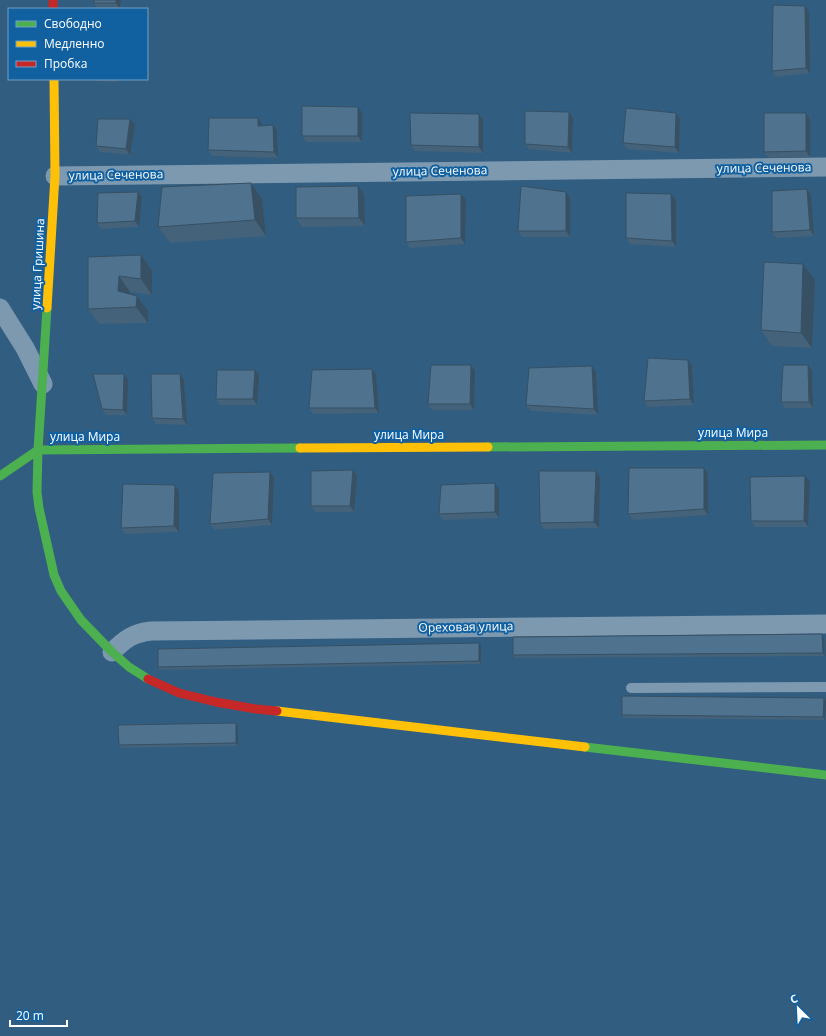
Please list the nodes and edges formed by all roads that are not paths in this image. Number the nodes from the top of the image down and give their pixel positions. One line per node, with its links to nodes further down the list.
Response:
1 (54, 80): 3 (street, улица Гришина)
2 (826, 167): 3 (street, улица Сеченова)
3 (55, 176): 5 (street, улица Гришина)
4 (0, 308): 5 (street)
5 (43, 384): 7 (street, улица Гришина)
6 (826, 445): 7 (street, улица Мира)
7 (38, 450): 8 (street, улица Мира); 10 (street, улица Гришина)
8 (0, 476)
9 (826, 624): 10 (street, Ореховая улица)
10 (112, 652): 13 (street, улица Гришина)
11 (826, 687): 12 (lane)
12 (631, 688)
13 (826, 776)

